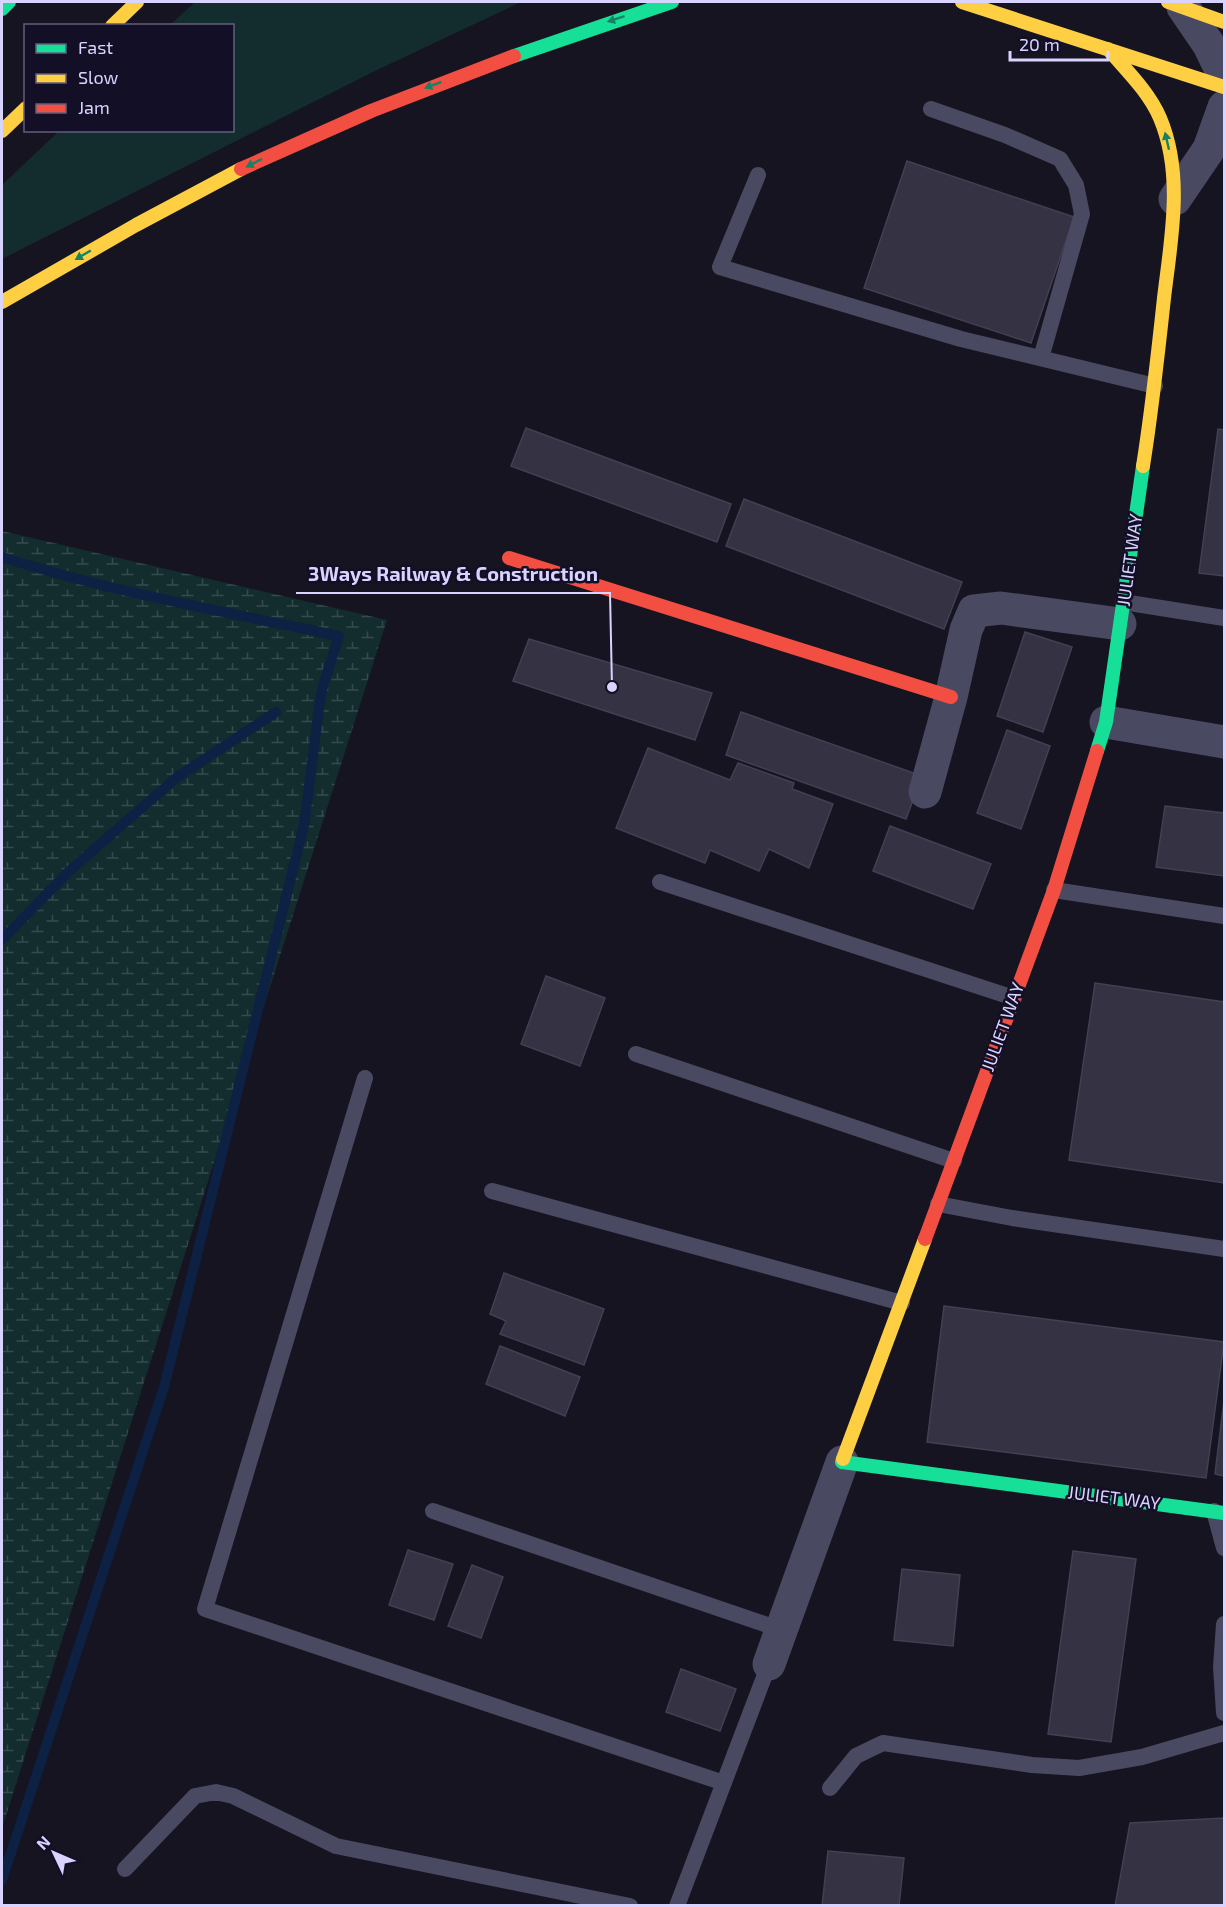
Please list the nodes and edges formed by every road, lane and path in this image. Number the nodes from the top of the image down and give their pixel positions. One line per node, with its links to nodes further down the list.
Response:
1 (9, 2): 6 (main road)
2 (137, 2): 8 (main road)
3 (672, 2): 18 (main road, one-way to 18)
4 (962, 2): 9 (main road)
5 (1175, 4): 7 (main road); 10 (street)
6 (2, 9)
7 (1224, 22)
8 (114, 24)
9 (1108, 49): 11 (main road); 17 (main road, JULIET WAY, one-way to 9)
10 (1224, 76)
11 (1224, 87)
12 (1224, 107): 17 (street, JULIET WAY)
13 (931, 109): 19 (lane)
14 (24, 110): 15 (main road)
15 (2, 131)
16 (758, 175): 19 (lane)
17 (1175, 199): 20 (main road, JULIET WAY)
18 (2, 302)
19 (1041, 358): 20 (lane)
20 (1155, 386): 22 (main road, JULIET WAY)
21 (509, 558): 24 (main road)
22 (1122, 613): 23 (lane); 24 (street); 25 (main road, JULIET WAY)
23 (1224, 618)
24 (951, 697): 27 (street)
25 (1106, 722): 26 (street); 29 (main road, JULIET WAY)
26 (1224, 742)
27 (925, 792)
28 (660, 882): 31 (lane)
29 (1054, 890): 30 (lane); 31 (main road, JULIET WAY)
30 (1224, 916)
31 (1014, 998): 34 (main road, JULIET WAY)
32 (636, 1054): 34 (lane)
33 (366, 1078): 48 (lane)
34 (954, 1161): 36 (main road, JULIET WAY)
35 (492, 1191): 38 (lane)
36 (938, 1204): 37 (lane); 38 (main road, JULIET WAY)
37 (1224, 1249)
38 (902, 1302): 39 (main road, JULIET WAY)
39 (842, 1462): 41 (main road, JULIET WAY); 44 (street)
40 (433, 1511): 44 (lane)
41 (1219, 1512): 42 (lane)
42 (1224, 1548)
43 (1224, 1624): 46 (lane)
44 (782, 1630): 45 (street)
45 (769, 1664): 48 (lane)
46 (1224, 1713)
47 (1224, 1733): 49 (lane)
48 (724, 1783): 52 (lane)
49 (830, 1788)
50 (125, 1869): 51 (lane)
51 (630, 1905)
52 (677, 1905)

